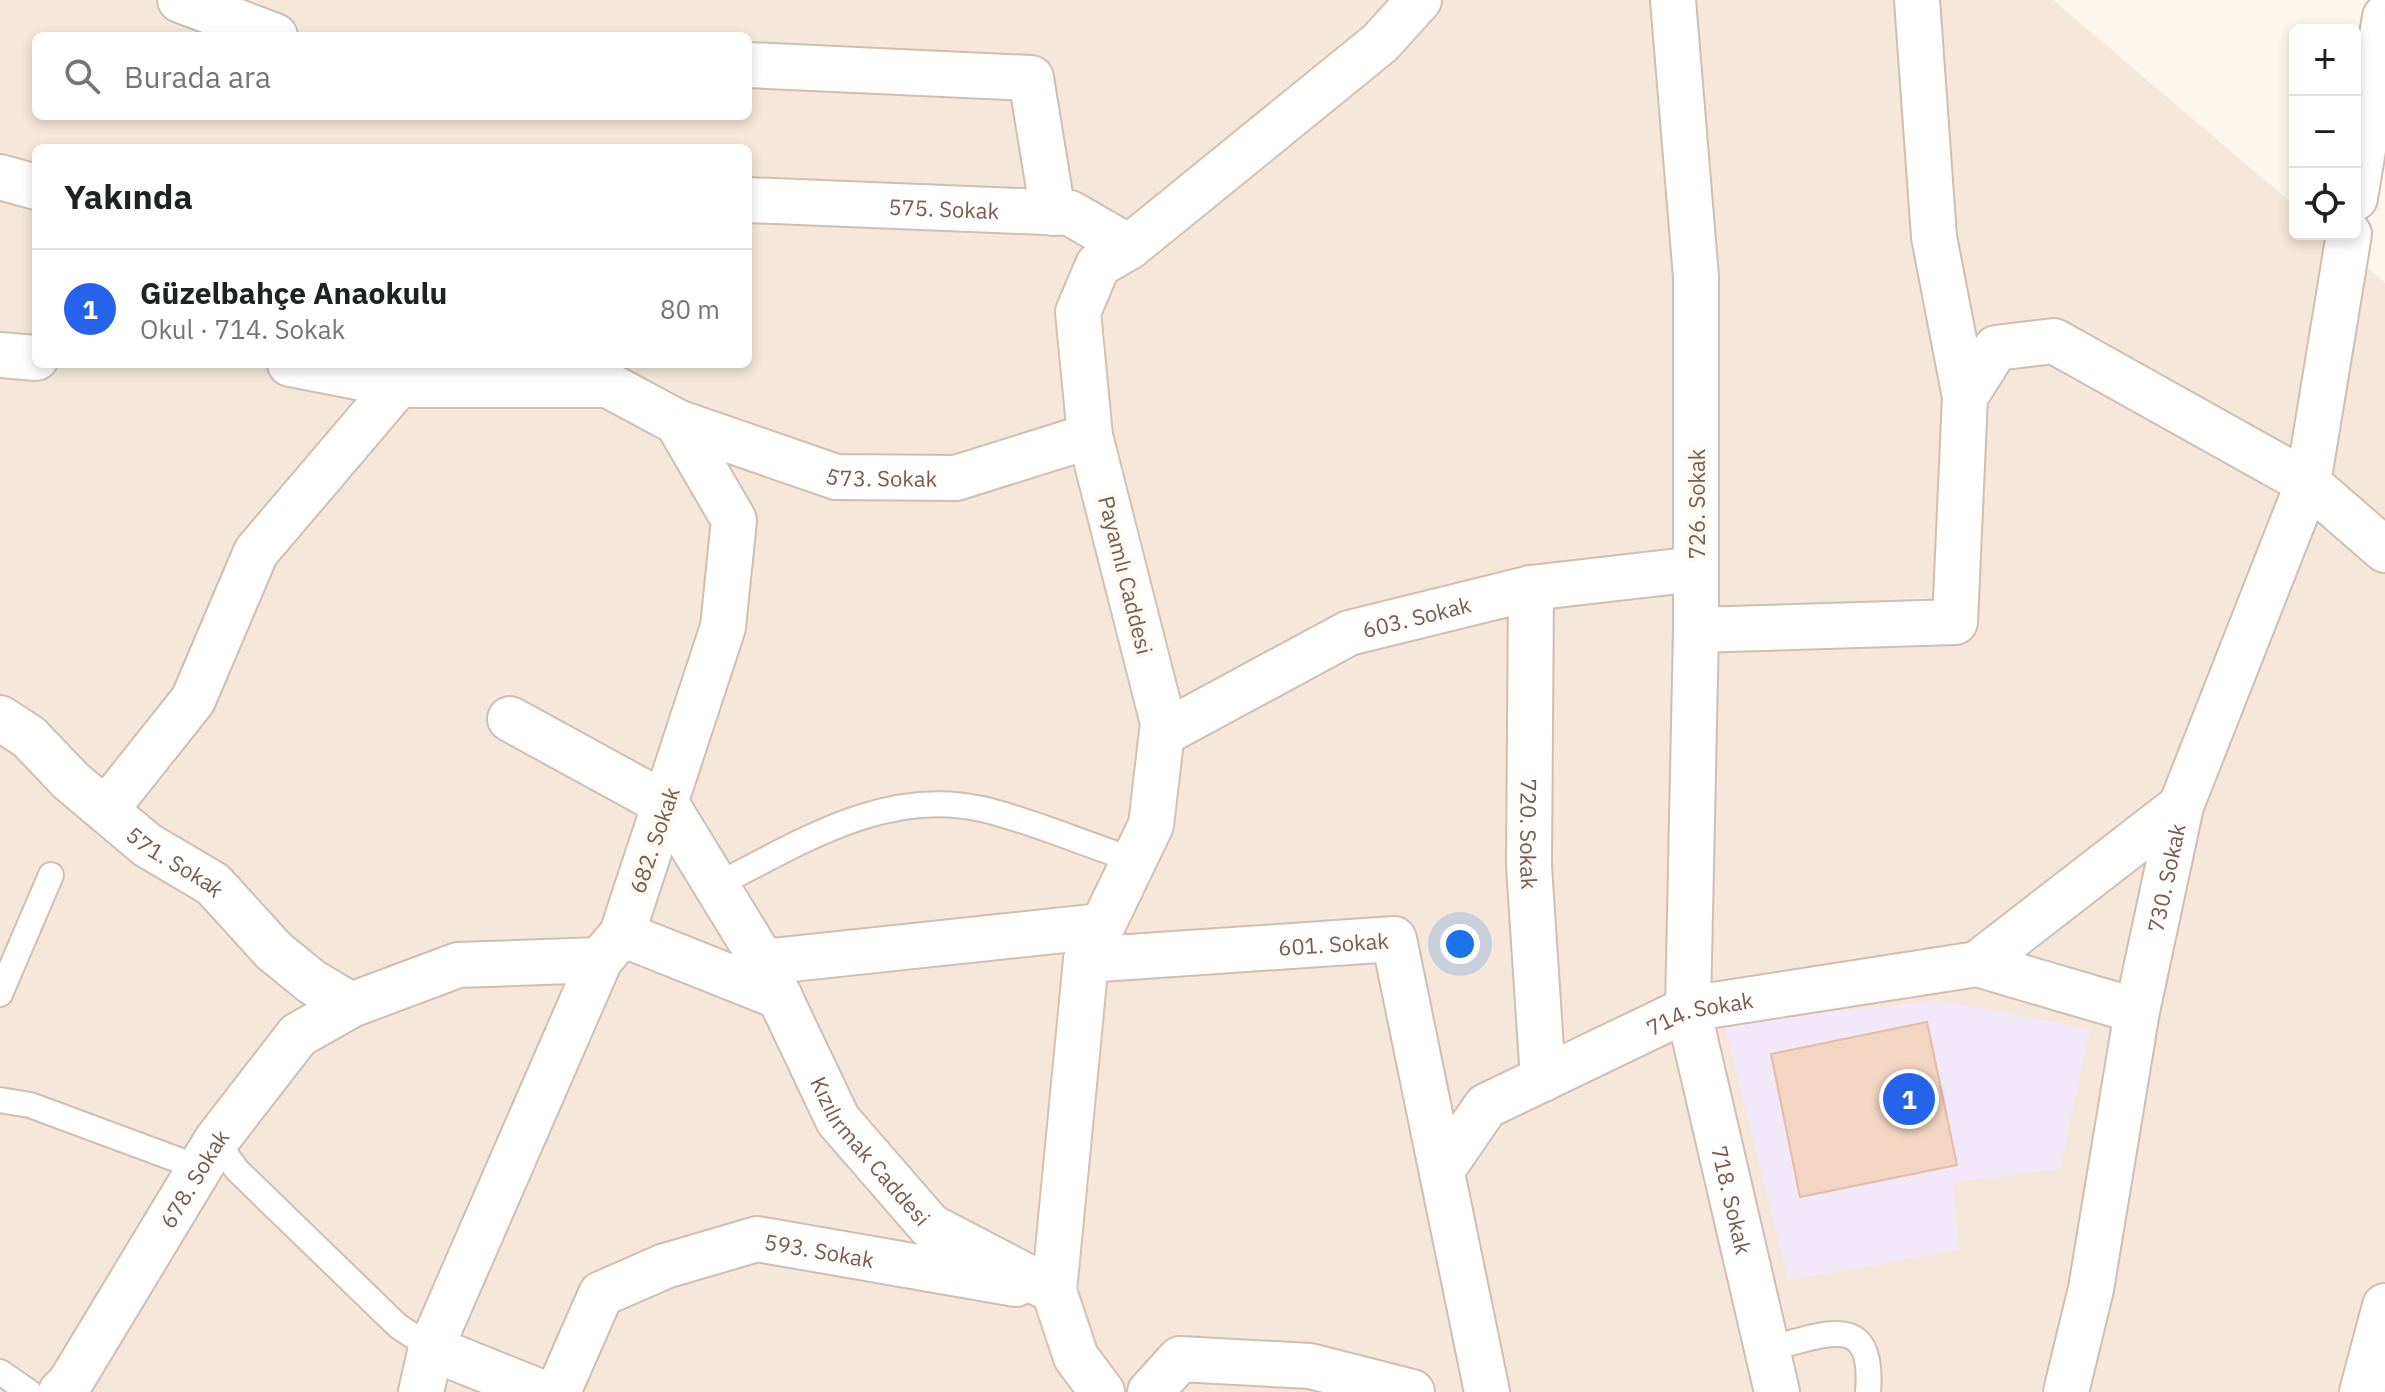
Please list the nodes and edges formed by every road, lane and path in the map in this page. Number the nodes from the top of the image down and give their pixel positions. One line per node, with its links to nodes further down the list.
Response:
1 (180, 0): 6 (street)
2 (1419, 0): 14 (street, Payamlı Caddesi)
3 (1673, 0): 25 (street, 726. Sokak)
4 (1917, 0): 20 (street)
5 (2385, 17): 8 (street)
6 (264, 32)
7 (752, 65): 12 (street)
8 (2360, 168)
9 (0, 177): 10 (street)
10 (32, 186)
11 (752, 200): 12 (street, 575. Sokak)
12 (1053, 213): 14 (street, 575. Sokak)
13 (2348, 240): 23 (street, 730. Sokak)
14 (1129, 247): 22 (street, Payamlı Caddesi)
15 (0, 355): 16 (street)
16 (32, 358)
17 (311, 368): 19 (street)
18 (611, 374): 19 (street); 21 (street)
19 (398, 385): 33 (street)
20 (1965, 397): 23 (street); 27 (street)
21 (677, 422): 22 (street, 573. Sokak); 31 (street, 682. Sokak)
22 (1090, 436): 30 (street, Payamlı Caddesi)
23 (2308, 483): 24 (street); 32 (street, 730. Sokak)
24 (2385, 550)
25 (1696, 569): 26 (street, 603. Sokak); 27 (street, 726. Sokak)
26 (1531, 588): 30 (street, 603. Sokak); 45 (street, 720. Sokak)
27 (1696, 630): 43 (street, 726. Sokak)
28 (510, 719): 31 (street)
29 (10, 732): 33 (street, 571. Sokak)
30 (1162, 734): 34 (street, Payamlı Caddesi)
31 (667, 805): 36 (street, Kızılırmak Caddesi); 38 (street, 682. Sokak)
32 (2181, 806): 39 (street, 714. Sokak); 44 (street, 730. Sokak)
33 (107, 808): 42 (street, 571. Sokak)
34 (1134, 860): 36 (lane); 37 (street, Payamlı Caddesi)
35 (51, 875): 41 (lane)
36 (717, 885): 40 (street, Kızılırmak Caddesi)
37 (1094, 943): 40 (street); 48 (street, 601. Sokak); 49 (street, Payamlı Caddesi)
38 (611, 947): 40 (street); 42 (street, 678. Sokak); 51 (street, 682. Sokak)
39 (1977, 964): 43 (street, 714. Sokak); 44 (street)
40 (772, 980): 49 (street, Kızılırmak Caddesi)
41 (0, 994)
42 (351, 1005): 47 (street, 678. Sokak)
43 (1688, 1009): 45 (street, 714. Sokak); 52 (street, 718. Sokak)
44 (2137, 1011): 66 (street, 730. Sokak)
45 (1543, 1079): 48 (street, 714. Sokak)
46 (0, 1099): 47 (lane)
47 (208, 1155): 51 (lane); 55 (street, 678. Sokak)
48 (1442, 1170): 63 (street)
49 (1054, 1291): 59 (street, 593. Sokak); 60 (street)
50 (2385, 1306): 54 (street)
51 (434, 1342): 57 (street, 682. Sokak); 58 (street)
52 (1767, 1349): 64 (street, 718. Sokak); 65 (lane)
53 (0, 1372): 56 (lane)
54 (2372, 1374)
55 (71, 1389)
56 (29, 1392)
57 (421, 1392)
58 (540, 1392)
59 (558, 1392)
60 (1102, 1392)
61 (1150, 1392): 62 (street)
62 (1412, 1392)
63 (1487, 1392)
64 (1777, 1392)
65 (1868, 1392)
66 (2066, 1392)

